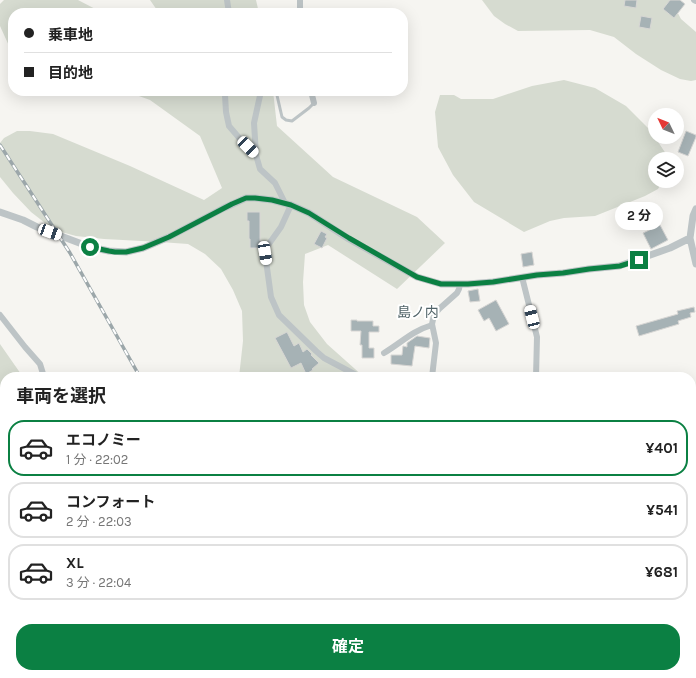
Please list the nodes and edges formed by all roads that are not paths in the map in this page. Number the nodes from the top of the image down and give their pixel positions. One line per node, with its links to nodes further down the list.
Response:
1 (225, 96): 6 (street)
2 (260, 96): 6 (street)
3 (277, 96): 5 (lane)
4 (312, 96): 5 (street)
5 (314, 103)
6 (256, 155): 7 (street)
7 (288, 204): 9 (street); 13 (street); 18 (street)
8 (696, 209): 10 (street)
9 (0, 212)
10 (690, 238): 11 (street); 12 (street)
11 (696, 264)
12 (522, 278): 13 (street); 20 (street)
13 (460, 284): 15 (street)
14 (0, 315): 17 (street)
15 (432, 325): 16 (street); 19 (street)
16 (384, 353)
17 (42, 372)
18 (351, 372)
19 (433, 372)
20 (536, 372)

